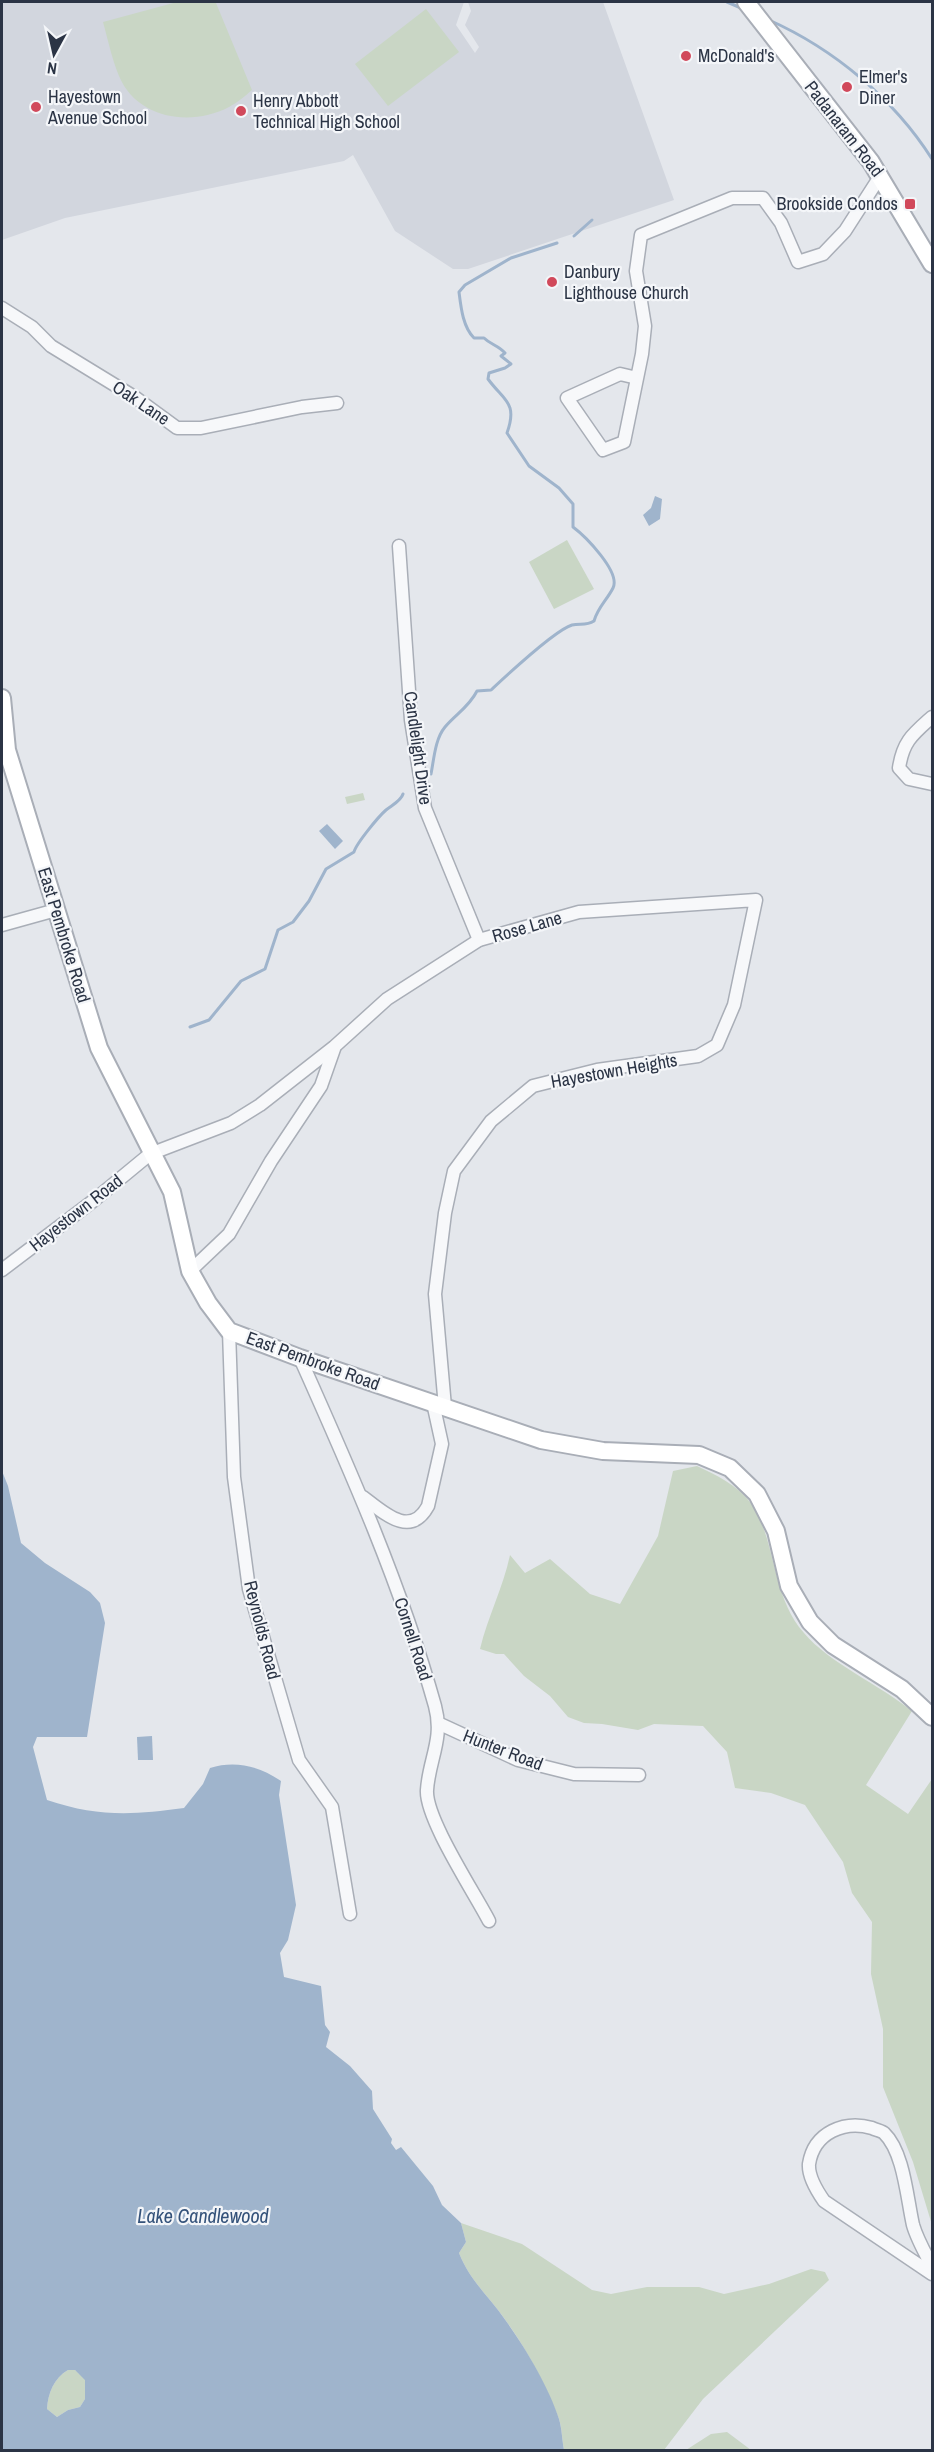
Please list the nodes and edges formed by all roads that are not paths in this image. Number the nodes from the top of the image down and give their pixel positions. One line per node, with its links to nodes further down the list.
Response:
1 (748, 3): 2 (street, Padanaram Road)
2 (881, 175): 3 (street, Padanaram Road); 5 (street)
3 (933, 264)
4 (2, 308): 6 (street, Oak Lane)
5 (637, 378): 5 (street)
6 (337, 403)
7 (399, 546): 14 (street, Candlelight Drive)
8 (2, 698): 12 (street, East Pembroke Road)
9 (933, 717): 10 (street)
10 (933, 784)
11 (756, 900): 14 (street, Rose Lane); 21 (street, Hayestown Heights)
12 (56, 909): 13 (street); 16 (street, East Pembroke Road)
13 (2, 925)
14 (479, 940): 15 (street, Rose Lane)
15 (334, 1047): 16 (street, Rose Lane); 18 (street, Rose Lane)
16 (150, 1154): 17 (street, Hayestown Road); 18 (street, East Pembroke Road)
17 (2, 1270)
18 (190, 1271): 19 (street, East Pembroke Road)
19 (229, 1331): 20 (street, East Pembroke Road); 26 (street, Reynolds Road)
20 (300, 1358): 21 (street, East Pembroke Road); 22 (street, Cornell Road)
21 (439, 1405): 22 (street, Hayestown Heights); 23 (street, East Pembroke Road)
22 (362, 1496): 24 (street, Cornell Road)
23 (933, 1717)
24 (440, 1724): 25 (street, Hunter Road); 27 (street, Cornell Road)
25 (639, 1775)
26 (350, 1914)
27 (489, 1921)
28 (933, 2266): 29 (street)
29 (933, 2274)

